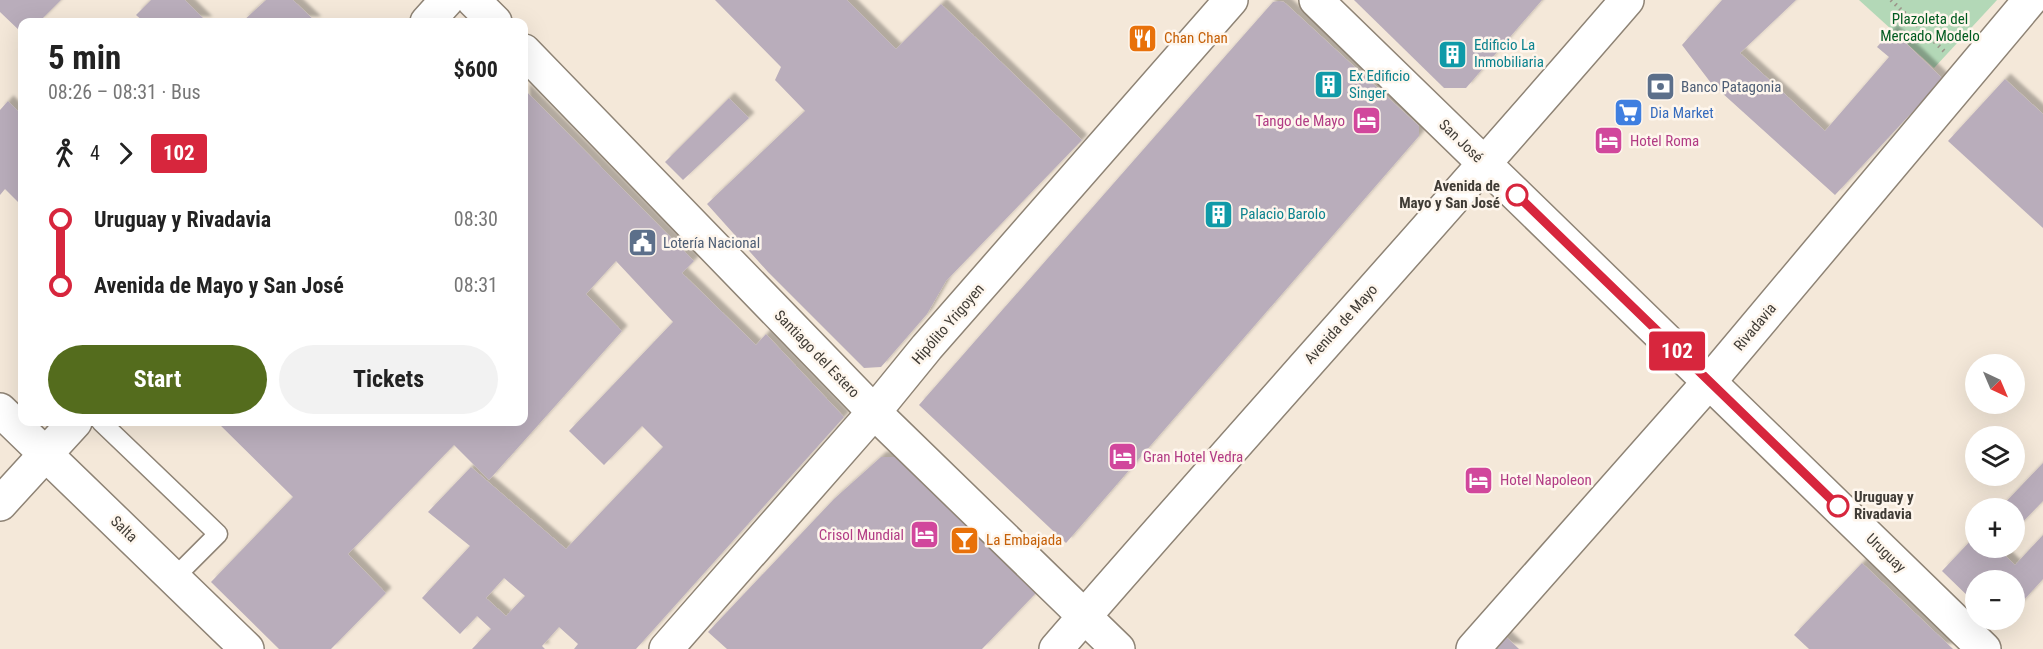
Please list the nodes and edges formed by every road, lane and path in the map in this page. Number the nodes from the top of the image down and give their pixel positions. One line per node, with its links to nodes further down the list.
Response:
1 (447, 0): 8 (street)
2 (473, 0): 9 (street)
3 (1231, 0): 15 (street, Hipólito Yrigoyen)
4 (1316, 0): 12 (street, San José)
5 (1627, 0): 12 (street, Avenida de Mayo)
6 (1891, 0): 10 (path)
7 (2030, 0): 13 (street, Rivadavia)
8 (431, 18)
9 (491, 18)
10 (1951, 43)
11 (528, 55): 15 (street, Santiago del Estero)
12 (1485, 164): 13 (street, San José); 21 (street, Avenida de Mayo)
13 (1709, 382): 26 (street, Rivadavia); 27 (street, Uruguay)
14 (0, 410): 18 (street, Salta)
15 (873, 412): 21 (street, Santiago del Estero); 23 (street, Hipólito Yrigoyen)
16 (71, 426): 18 (street)
17 (105, 426): 20 (lane)
18 (46, 454): 19 (street); 20 (street, Salta)
19 (0, 504)
20 (174, 578): 22 (street, Salta)
21 (1084, 616): 24 (street, Avenida de Mayo); 25 (street, Santiago del Estero)
22 (247, 649)
23 (666, 649)
24 (1056, 649)
25 (1118, 649)
26 (1473, 649)
27 (1984, 649)

